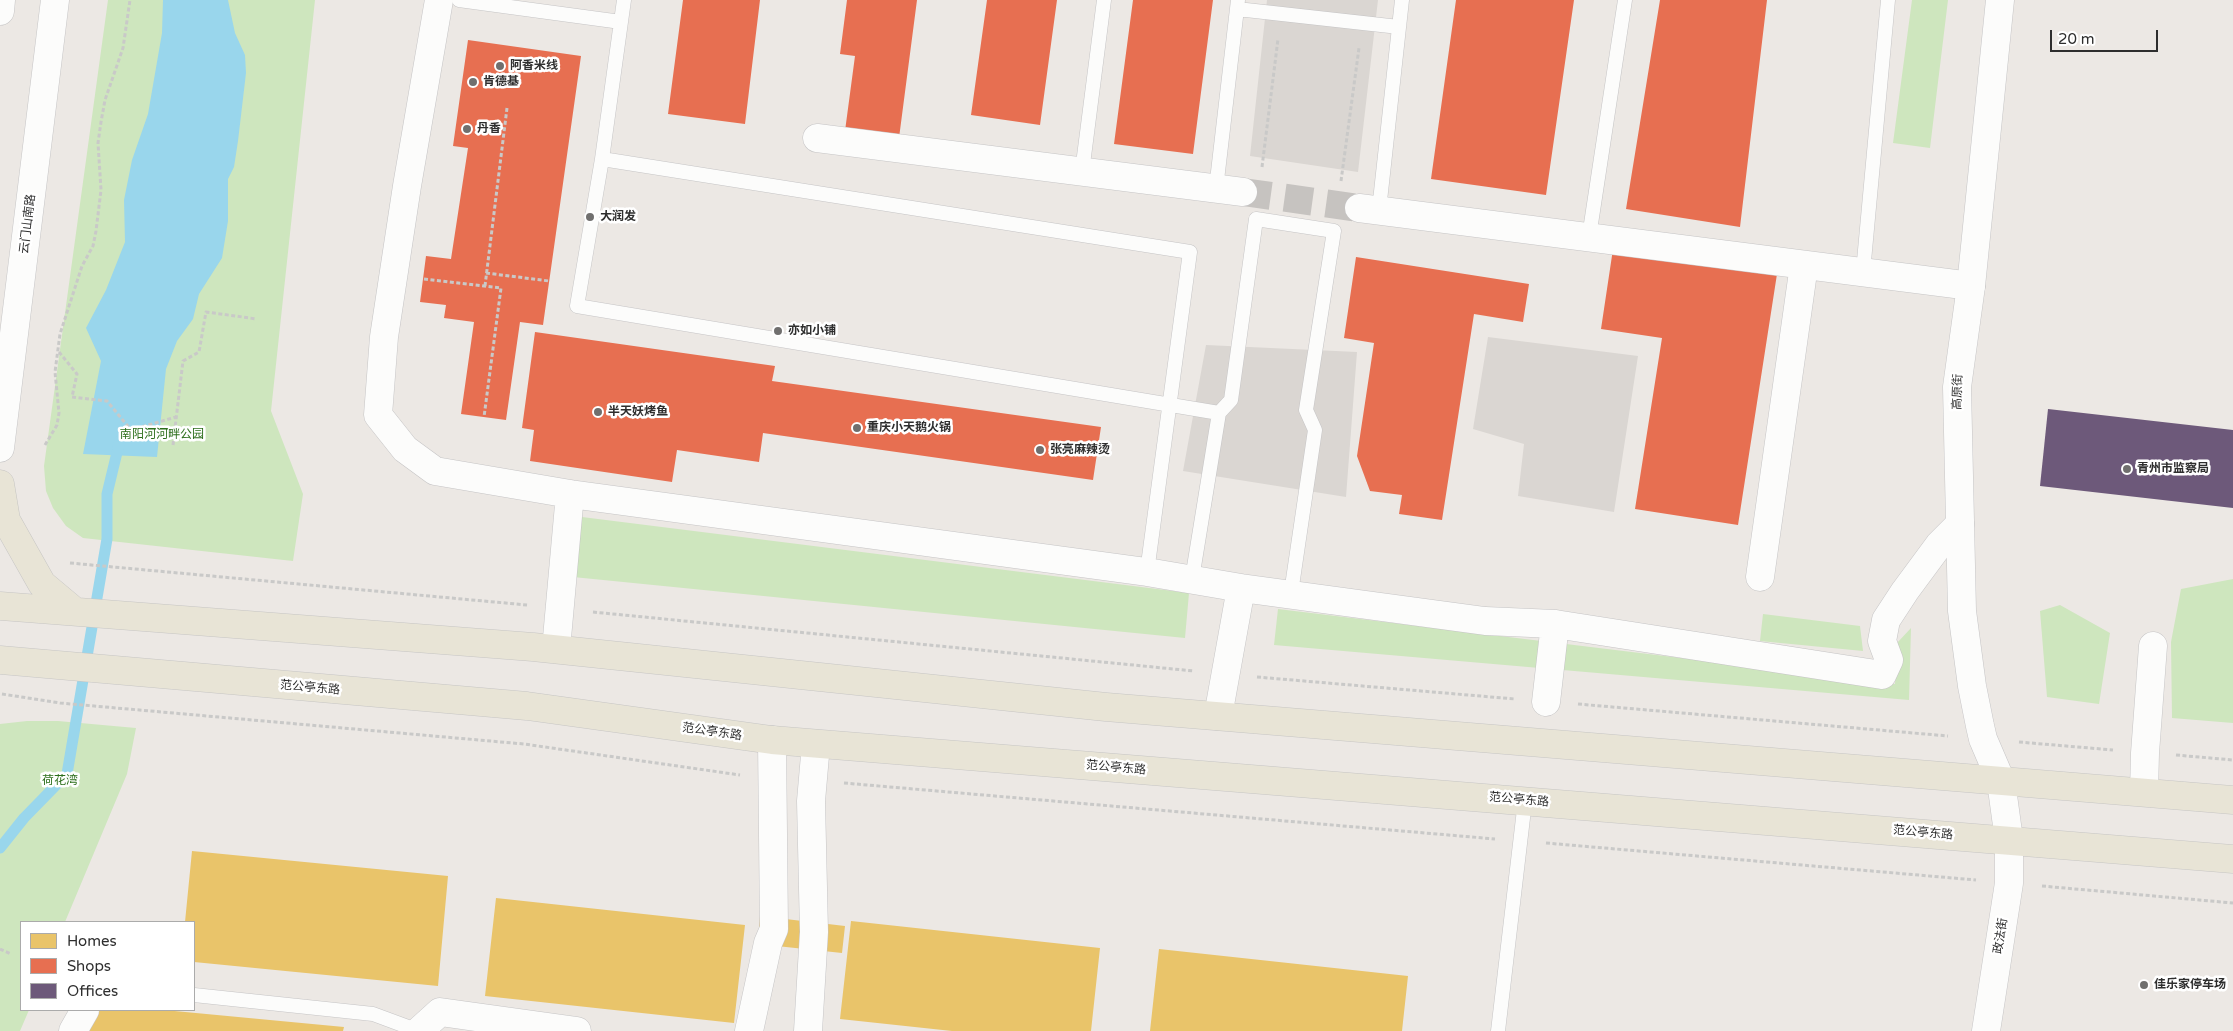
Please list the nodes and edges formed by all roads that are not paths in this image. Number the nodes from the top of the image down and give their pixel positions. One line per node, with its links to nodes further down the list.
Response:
1 (1, 0): 12 (street)
2 (55, 0): 27 (street, 云门山南路)
3 (438, 0): 29 (street)
4 (458, 0): 13 (lane)
5 (624, 0): 13 (lane)
6 (1104, 0): 17 (lane)
7 (1402, 0): 14 (lane)
8 (1625, 0): 21 (lane)
9 (1888, 0): 23 (lane)
10 (2000, 0): 24 (street, 高原街)
11 (1238, 4): 14 (lane); 18 (lane)
12 (0, 11)
13 (621, 22): 16 (lane)
14 (1399, 27): 20 (lane)
15 (817, 138): 17 (street)
16 (602, 159): 25 (lane); 25 (lane)
17 (1082, 172): 18 (street)
18 (1216, 189): 19 (street)
19 (1243, 192)
20 (1369, 209): 21 (street)
21 (1589, 237): 22 (street)
22 (1804, 265): 23 (street); 32 (street)
23 (1863, 272): 24 (street)
24 (1971, 286): 30 (street, 高原街)
25 (1169, 403): 26 (lane); 31 (lane)
26 (1219, 413): 33 (lane); 35 (lane)
27 (0, 448)
28 (0, 484): 37 (main road)
29 (570, 494): 31 (street); 40 (street)
30 (1960, 524): 38 (street); 46 (street, 高原街)
31 (1146, 572): 33 (street)
32 (1760, 577)
33 (1192, 579): 34 (street)
34 (1241, 588): 35 (street); 43 (street)
35 (1291, 593): 38 (street)
36 (0, 606): 37 (main road)
37 (74, 610): 40 (main road)
38 (1555, 624): 42 (street)
39 (2153, 646): 47 (street)
40 (544, 648): 43 (main road)
41 (0, 660): 44 (main road, 范公亭东路)
42 (1546, 702)
43 (1218, 716): 46 (main road)
44 (772, 740): 45 (main road, 范公亭东路); 57 (street)
45 (816, 744): 49 (main road, 范公亭东路); 58 (street)
46 (2001, 781): 47 (main road); 50 (street, 高原街)
47 (2144, 792): 48 (main road)
48 (2233, 800)
49 (1525, 801): 50 (main road, 范公亭东路); 59 (lane)
50 (2009, 840): 51 (main road, 范公亭东路); 60 (street, 政法街)
51 (2233, 859)
52 (195, 996): 55 (lane)
53 (84, 1011): 54 (street)
54 (73, 1031)
55 (419, 1031): 56 (street)
56 (577, 1031)
57 (749, 1031)
58 (808, 1031)
59 (1498, 1031)
60 (1986, 1031)

